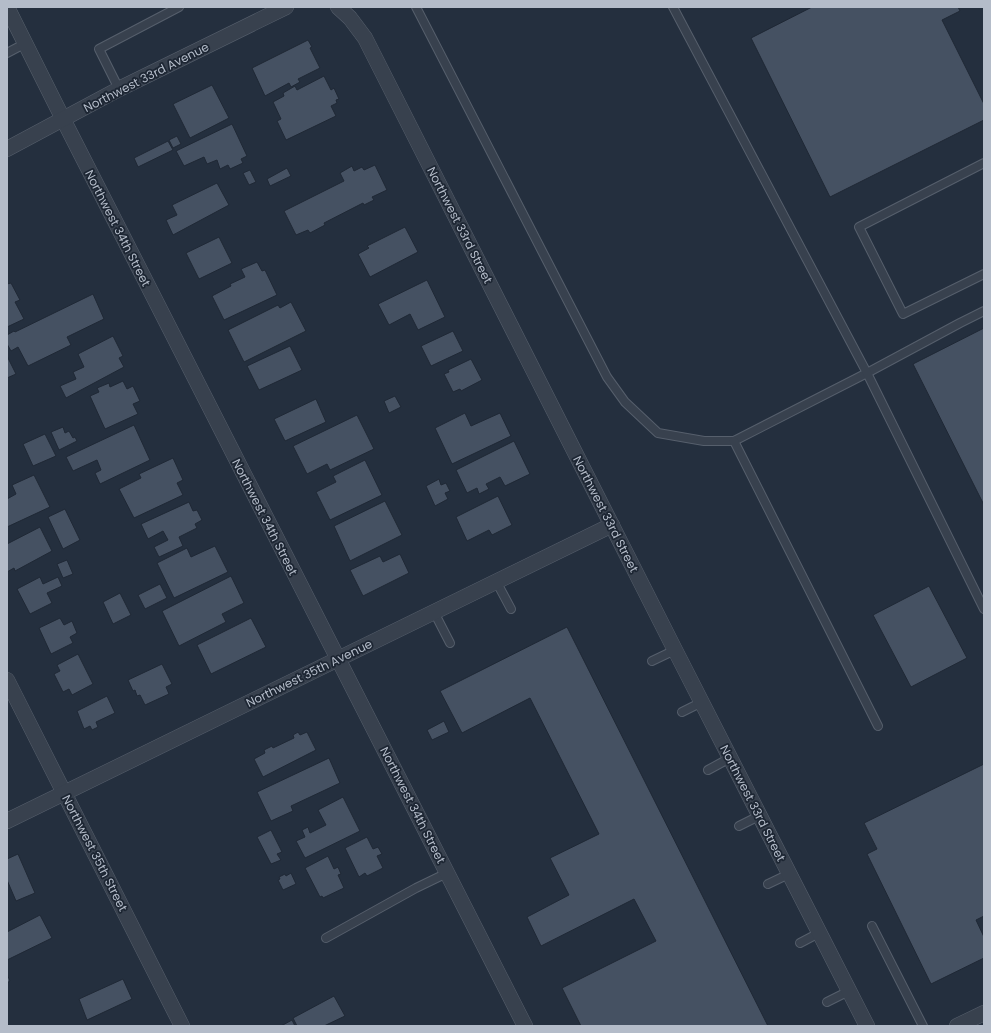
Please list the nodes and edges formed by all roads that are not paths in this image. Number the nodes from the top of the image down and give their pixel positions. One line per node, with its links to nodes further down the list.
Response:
1 (8, 7): 7 (street, Northwest 34th Street)
2 (179, 7): 9 (lane)
3 (286, 7): 9 (street, Northwest 33rd Avenue)
4 (338, 7): 17 (street, Northwest 33rd Street)
5 (416, 7): 16 (lane)
6 (673, 7): 15 (lane)
7 (26, 43): 8 (lane); 10 (street, Northwest 34th Street)
8 (7, 53)
9 (119, 89): 10 (street, Northwest 33rd Avenue)
10 (63, 119): 11 (street, Northwest 33rd Avenue); 24 (street, Northwest 34th Street)
11 (7, 149)
12 (984, 163): 13 (lane)
13 (984, 274)
14 (984, 311): 15 (lane)
15 (867, 373): 16 (lane); 20 (lane)
16 (734, 441): 29 (lane)
17 (612, 525): 18 (street, Northwest 35th Avenue); 23 (street, Northwest 33rd Street)
18 (496, 581): 19 (lane); 21 (street, Northwest 35th Avenue)
19 (511, 609)
20 (984, 609)
21 (434, 612): 22 (lane); 24 (street, Northwest 35th Avenue)
22 (450, 643)
23 (674, 650): 25 (lane); 27 (street, Northwest 33rd Street)
24 (338, 659): 32 (street, Northwest 35th Avenue); 36 (street, Northwest 34th Street)
25 (652, 661)
26 (8, 684): 32 (street, Northwest 35th Street)
27 (702, 702): 28 (lane); 30 (street, Northwest 33rd Street)
28 (682, 712)
29 (878, 726)
30 (730, 758): 31 (lane); 33 (street, Northwest 33rd Street)
31 (708, 770)
32 (64, 793): 34 (street, Northwest 35th Avenue); 46 (street, Northwest 35th Street)
33 (759, 816): 35 (lane); 37 (street, Northwest 33rd Street)
34 (7, 821)
35 (739, 826)
36 (448, 873): 41 (lane); 47 (street, Northwest 34th Street)
37 (789, 874): 38 (lane); 40 (street, Northwest 33rd Street)
38 (768, 884)
39 (872, 926): 49 (lane)
40 (819, 933): 42 (lane); 43 (street, Northwest 33rd Street)
41 (326, 938)
42 (800, 943)
43 (849, 991): 44 (lane); 48 (street, Northwest 33rd Street)
44 (828, 1002)
45 (984, 1013): 50 (street)
46 (182, 1026)
47 (524, 1026)
48 (867, 1026)
49 (923, 1026)
50 (957, 1026)

